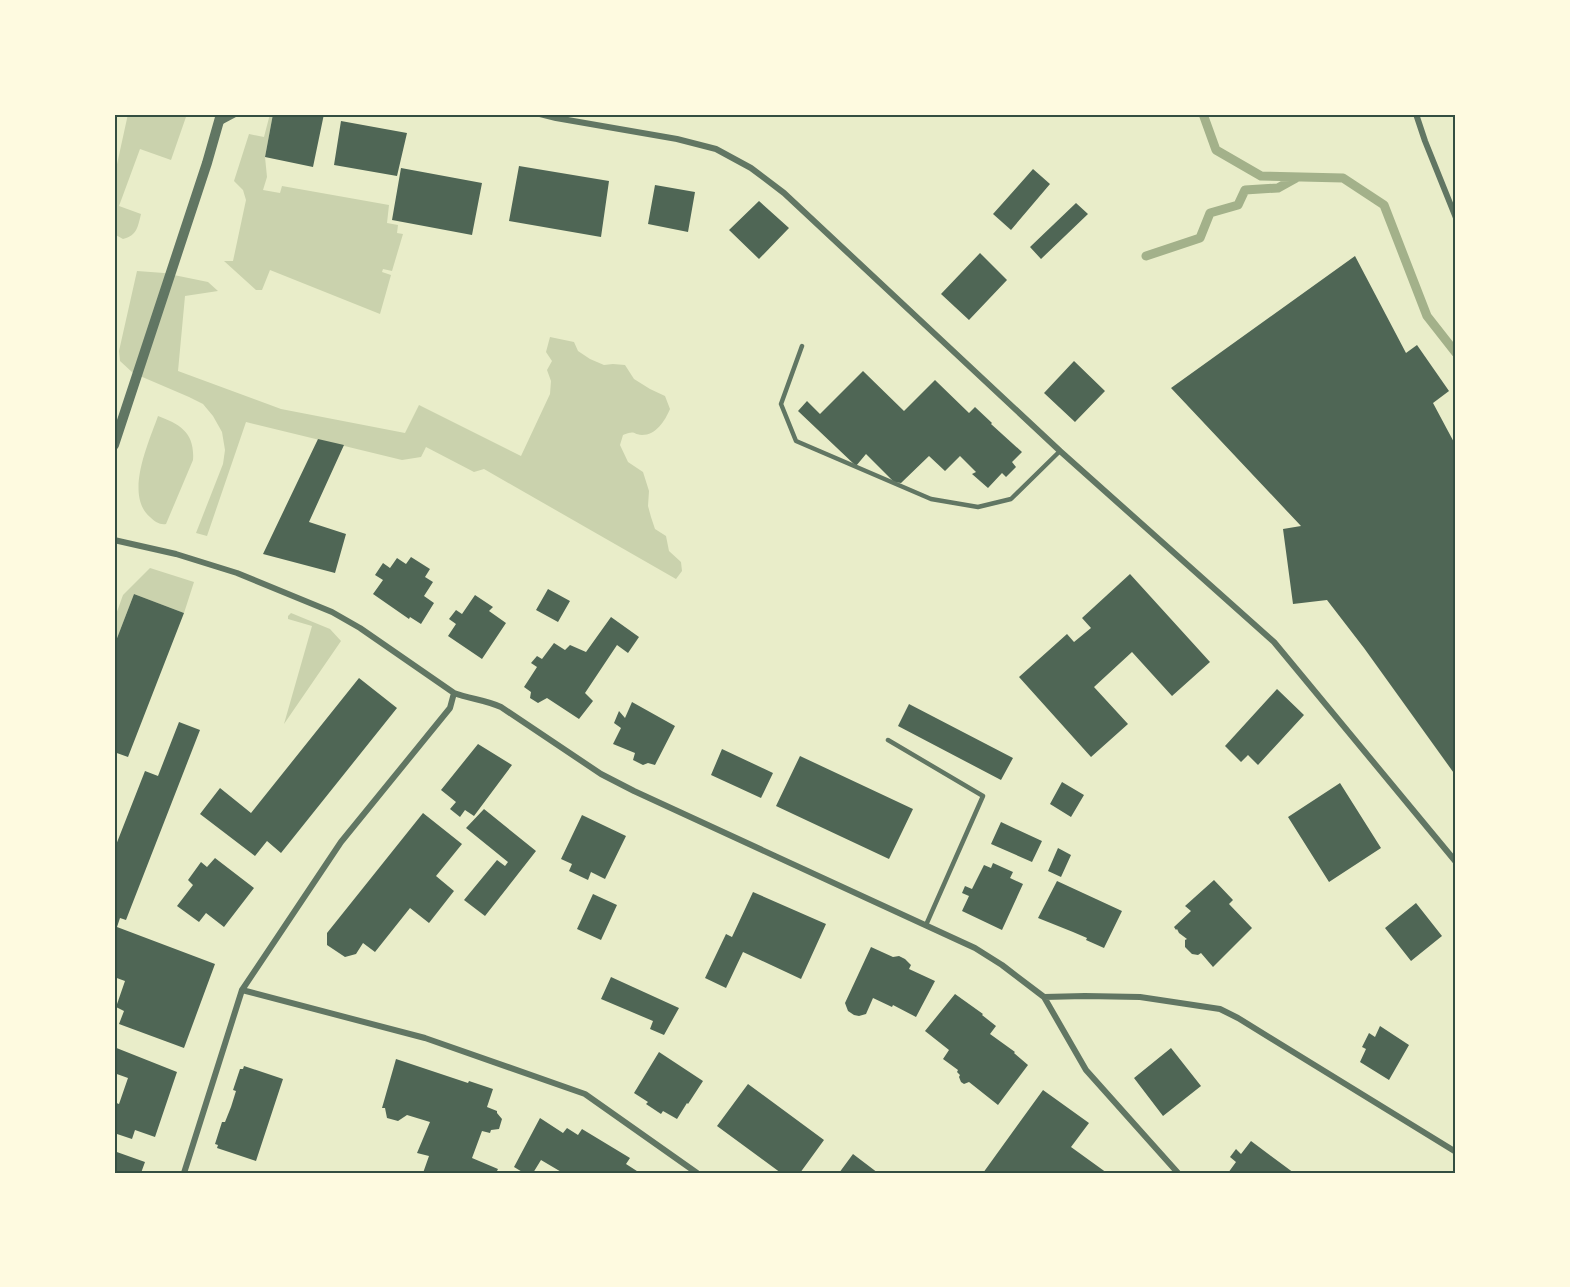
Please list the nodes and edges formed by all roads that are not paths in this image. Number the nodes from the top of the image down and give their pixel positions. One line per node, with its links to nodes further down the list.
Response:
1 (235, 114): 5 (street)
2 (540, 114): 4 (street)
3 (1416, 114): 6 (street)
4 (556, 116): 9 (street)
5 (221, 118): 8 (street)
6 (1456, 218)
7 (802, 346): 9 (lane)
8 (114, 445)
9 (1060, 451): 13 (street)
10 (114, 540): 11 (street)
11 (454, 693): 14 (street); 15 (street)
12 (888, 740): 14 (lane)
13 (1456, 862)
14 (926, 925): 16 (street)
15 (242, 990): 18 (street); 19 (street)
16 (1044, 997): 17 (street); 20 (street)
17 (1456, 1152)
18 (184, 1173)
19 (697, 1173)
20 (1178, 1173)

